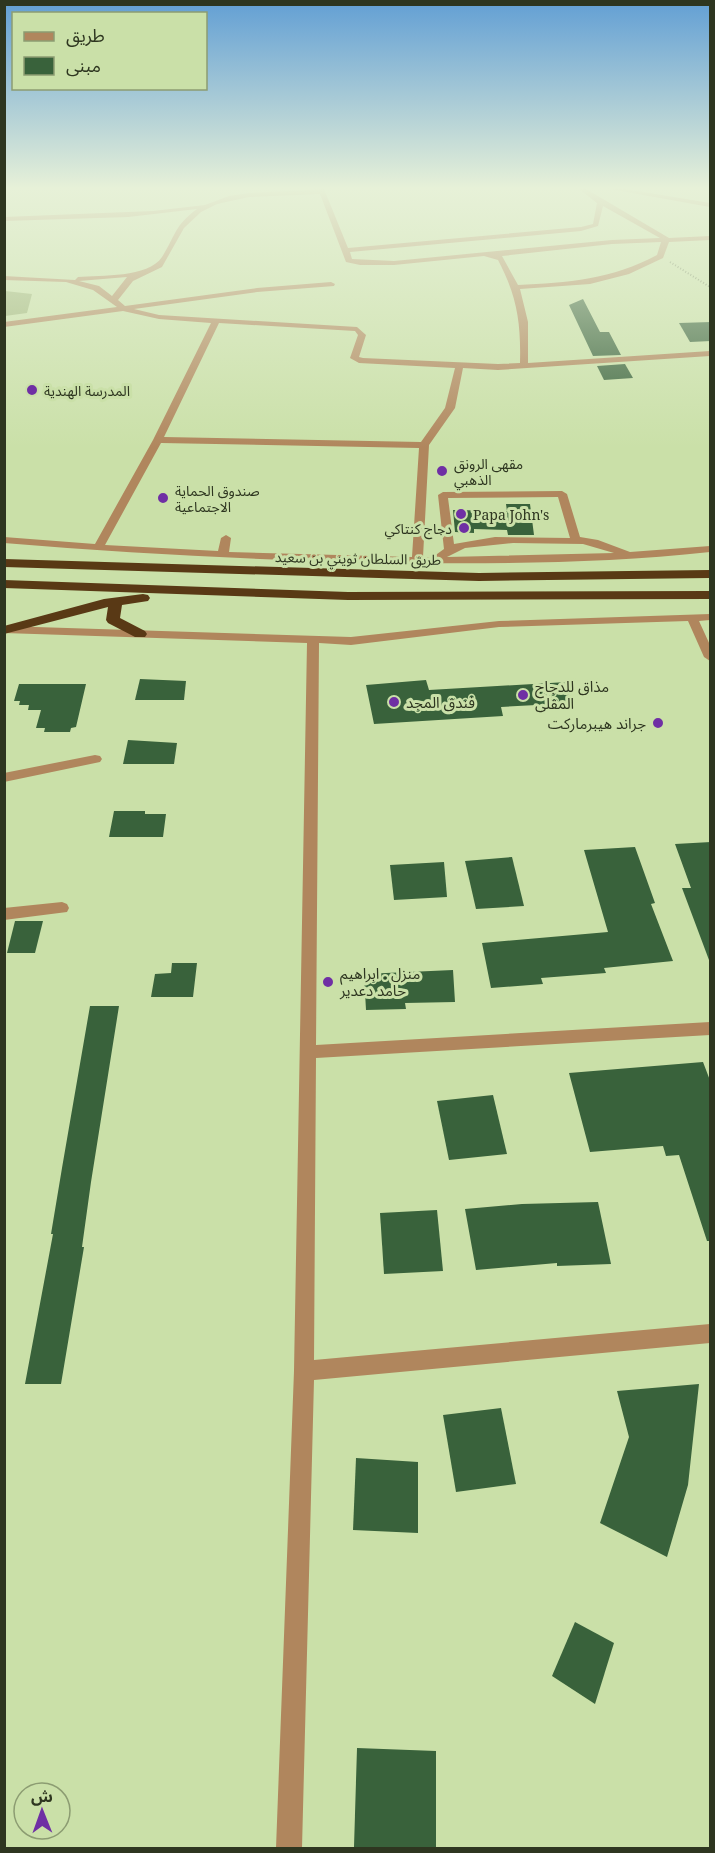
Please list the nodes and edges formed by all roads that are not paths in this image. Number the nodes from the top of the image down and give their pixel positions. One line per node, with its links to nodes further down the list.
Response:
1 (116, 275): 6 (street)
2 (138, 275): 9 (street)
3 (509, 275): 8 (street)
4 (616, 275): 8 (street)
5 (4, 278): 6 (street)
6 (66, 280): 9 (street)
7 (331, 284): 10 (street)
8 (515, 287): 14 (street)
9 (113, 301): 10 (street)
10 (123, 308): 11 (street); 12 (street)
11 (216, 321): 15 (street); 16 (street)
12 (4, 325)
13 (711, 354): 14 (street)
14 (524, 365): 15 (street)
15 (459, 367): 17 (street)
16 (158, 440): 17 (street); 21 (street)
17 (424, 445): 26 (street)
18 (226, 538): 24 (street)
19 (4, 540): 21 (street)
20 (582, 541): 23 (street); 23 (street); 25 (street)
21 (98, 548): 24 (street)
22 (711, 549): 25 (street)
23 (449, 550): 27 (street)
24 (223, 556): 26 (street)
25 (632, 556): 27 (street)
26 (417, 560): 27 (street)
27 (436, 560)
28 (4, 563): 29 (highway, طريق السلطان ثويني بن سعيد)
29 (711, 574)
30 (4, 584): 32 (highway)
31 (711, 595): 32 (highway)
32 (628, 597): 33 (highway)
33 (117, 601): 36 (highway); 37 (highway)
34 (692, 617): 35 (street); 38 (street); 39 (street)
35 (711, 617)
36 (6, 629): 37 (street)
37 (140, 634): 38 (street)
38 (313, 642): 45 (street)
39 (711, 657)
40 (95, 759): 41 (street)
41 (4, 778)
42 (62, 908): 43 (street)
43 (4, 914)
44 (711, 1029): 45 (street)
45 (308, 1052): 47 (street)
46 (711, 1334): 47 (street)
47 (304, 1371): 48 (street)
48 (289, 1848)

